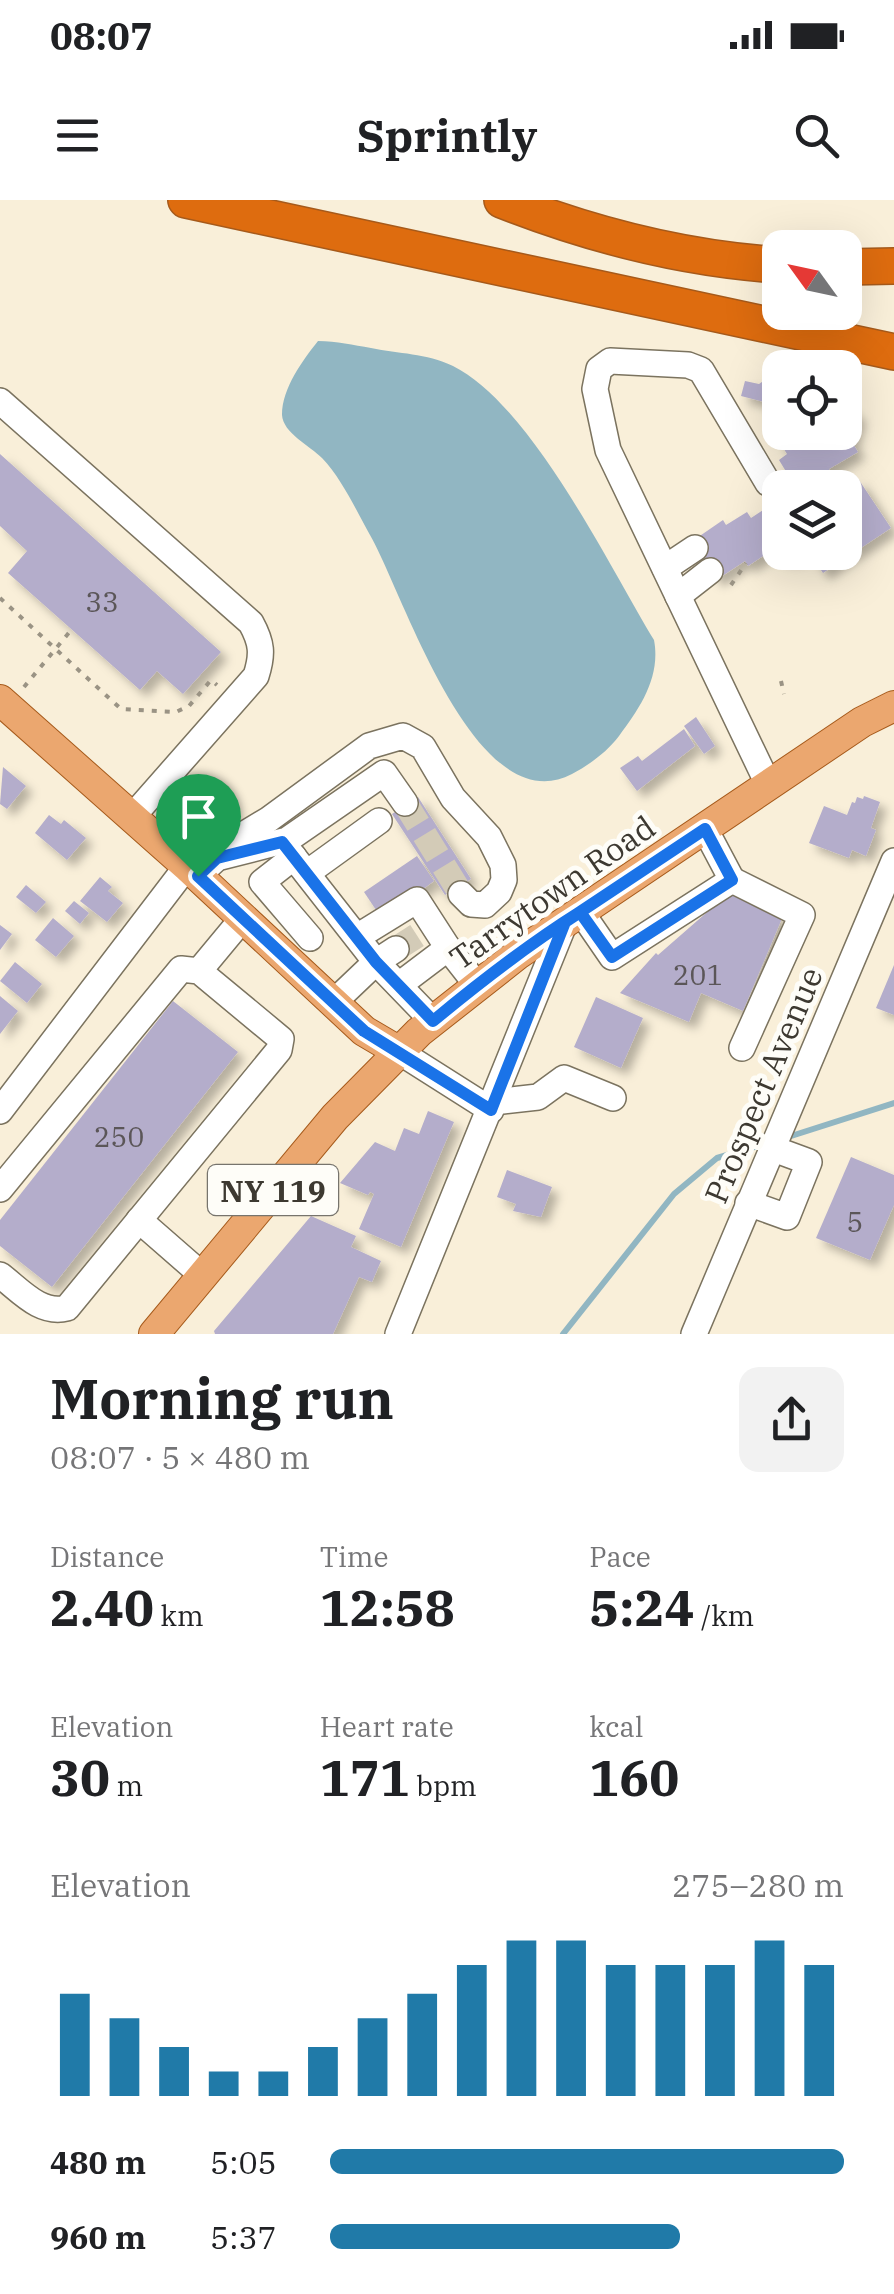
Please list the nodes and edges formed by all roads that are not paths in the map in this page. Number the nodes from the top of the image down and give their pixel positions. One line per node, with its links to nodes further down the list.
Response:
1 (186, 200): 6 (highway)
2 (502, 200): 3 (highway)
3 (762, 263)
4 (894, 266): 5 (highway)
5 (862, 267)
6 (894, 352)
7 (0, 401): 17 (street)
8 (762, 472): 10 (street)
9 (710, 566): 10 (street)
10 (672, 582): 15 (street)
11 (894, 679): 14 (main road, Tarrytown Road)
12 (894, 706): 14 (main road, Tarrytown Road)
13 (3, 707): 17 (main road)
14 (862, 722): 15 (main road, Tarrytown Road)
15 (769, 786): 19 (main road, Tarrytown Road)
16 (405, 803): 20 (street)
17 (132, 817): 22 (main road)
18 (379, 821): 20 (street)
19 (705, 829): 23 (street); 26 (main road, Tarrytown Road)
20 (293, 853): 22 (street); 25 (street); 29 (street)
21 (894, 861): 43 (street, Prospect Avenue)
22 (201, 867): 24 (street); 27 (main road); 42 (street)
23 (732, 880): 26 (street); 38 (street)
24 (461, 894)
25 (339, 914): 28 (street); 29 (street)
26 (573, 916): 35 (main road, Tarrytown Road); 41 (street)
27 (243, 918): 32 (main road); 33 (street)
28 (357, 937): 30 (street); 31 (street)
29 (310, 938): 32 (street)
30 (448, 948): 34 (street); 35 (street)
31 (386, 955): 34 (street); 36 (street)
32 (286, 958): 36 (main road)
33 (199, 971): 44 (street); 46 (street)
34 (399, 985): 37 (street)
35 (477, 985): 37 (main road, Tarrytown Road)
36 (334, 1002): 39 (main road)
37 (433, 1021): 39 (main road, Tarrytown Road)
38 (742, 1048)
39 (398, 1051): 41 (street); 48 (main road, Tarrytown Road / NY 119)
40 (612, 1098): 41 (street)
41 (493, 1106): 50 (street)
42 (0, 1111)
43 (771, 1148): 45 (street, Prospect Avenue); 45 (street)
44 (0, 1189)
45 (748, 1203): 51 (street, Prospect Avenue)
46 (139, 1220): 47 (street); 48 (street)
47 (0, 1275)
48 (202, 1275): 49 (main road, Tarrytown Road / NY 119)
49 (154, 1334)
50 (398, 1334)
51 (694, 1334)

